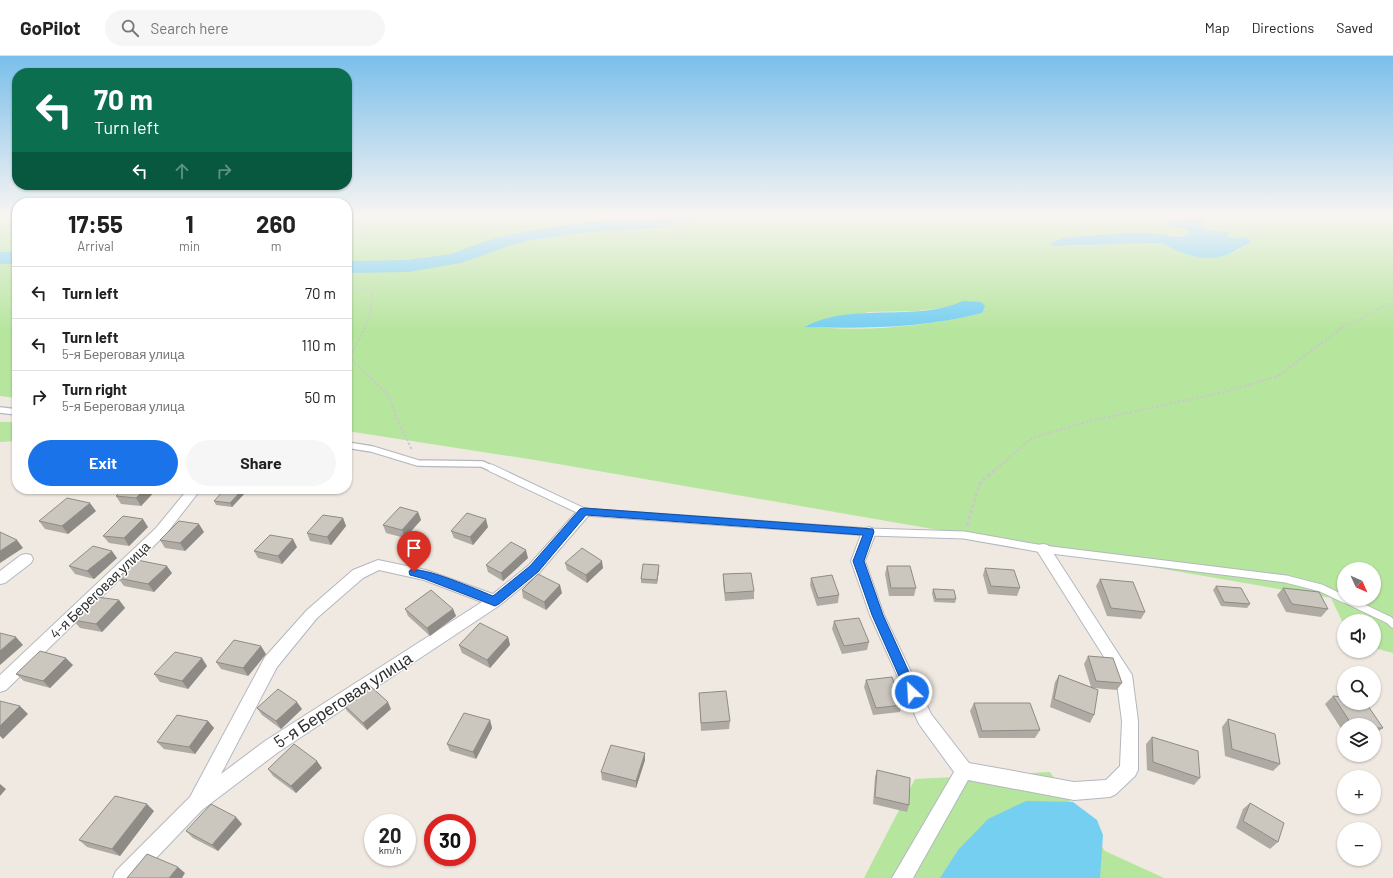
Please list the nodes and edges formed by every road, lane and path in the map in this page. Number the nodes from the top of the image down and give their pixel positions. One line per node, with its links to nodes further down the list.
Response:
1 (352, 287): 3 (path)
2 (1393, 302): 12 (path)
3 (352, 354)
4 (352, 360): 8 (path)
5 (0, 410): 6 (lane)
6 (12, 411)
7 (352, 446): 8 (lane)
8 (418, 463): 10 (lane)
9 (191, 494): 20 (street, 4-я Береговая улица)
10 (584, 512): 11 (lane); 17 (street, 5-я Береговая улица)
11 (869, 532): 12 (lane); 21 (street)
12 (964, 535): 13 (lane)
13 (1043, 549): 16 (lane); 21 (street)
14 (26, 559): 15 (street)
15 (0, 579)
16 (1337, 596)
17 (495, 601): 22 (street, 5-я Береговая улица); 22 (street, 5-я Береговая улица)
18 (1359, 606): 19 (lane)
19 (1393, 624)
20 (0, 685)
21 (964, 771): 24 (street)
22 (196, 804): 23 (street, 5-я Береговая улица)
23 (123, 878)
24 (902, 878)

